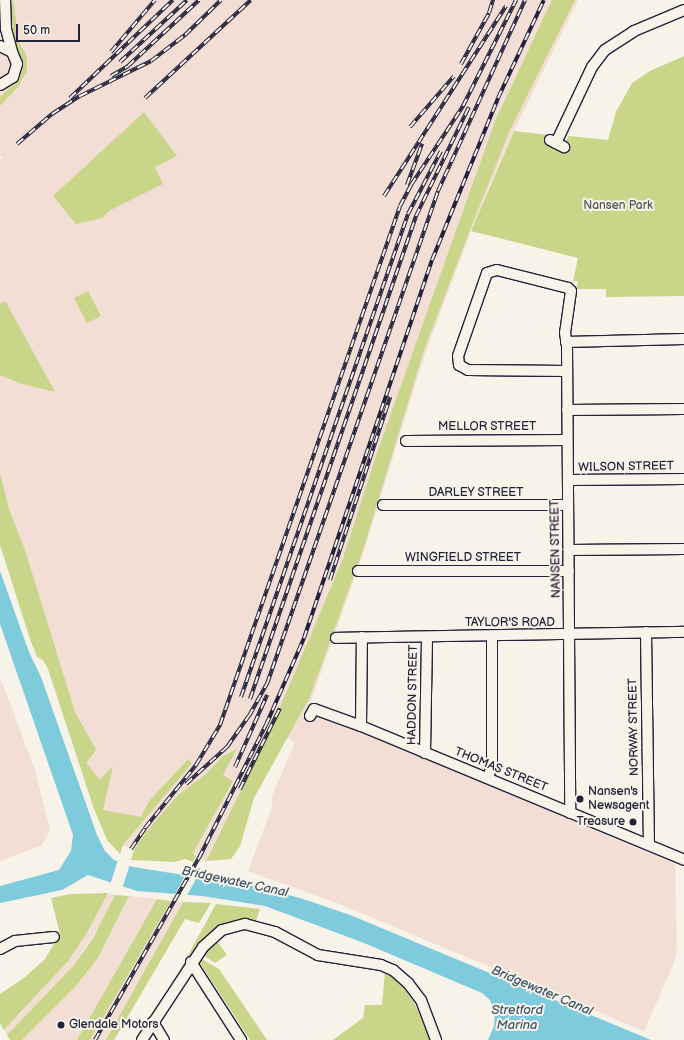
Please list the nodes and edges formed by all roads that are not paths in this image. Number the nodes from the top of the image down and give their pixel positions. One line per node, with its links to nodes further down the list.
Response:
1 (5, 0): 4 (street)
2 (684, 10): 6 (street)
3 (0, 46): 4 (street)
4 (12, 52): 5 (street)
5 (0, 85)
6 (556, 144)
7 (684, 339): 8 (street)
8 (566, 342): 9 (street, NANSEN STREET); 9 (street, NANSEN STREET)
9 (567, 371): 11 (street, NANSEN STREET)
10 (684, 409): 11 (street)
11 (567, 410): 12 (street, NANSEN STREET)
12 (568, 440): 13 (street, MELLOR STREET); 15 (street, NANSEN STREET)
13 (406, 441)
14 (684, 479): 15 (street, WILSON STREET)
15 (568, 480): 17 (street, NANSEN STREET)
16 (383, 505): 17 (street, DARLEY STREET)
17 (568, 506): 19 (street, NANSEN STREET)
18 (684, 549): 19 (street)
19 (568, 550): 21 (street, NANSEN STREET)
20 (358, 571): 21 (street, WINGFIELD STREET)
21 (569, 571): 25 (street, NANSEN STREET)
22 (646, 632): 23 (street, TAYLOR'S ROAD); 25 (street, TAYLOR'S ROAD); 34 (street, NORWAY STREET)
23 (684, 632)
24 (492, 636): 25 (street, TAYLOR'S ROAD); 26 (street, TAYLOR'S ROAD); 32 (street)
25 (570, 636): 33 (street, NANSEN STREET)
26 (427, 637): 28 (street, TAYLOR'S ROAD); 31 (street, HADDON STREET)
27 (336, 638): 28 (street, TAYLOR'S ROAD)
28 (362, 638): 30 (street)
29 (310, 716): 30 (street, THOMAS STREET)
30 (361, 726): 31 (street, THOMAS STREET)
31 (425, 753): 32 (street, THOMAS STREET)
32 (488, 778): 33 (street, THOMAS STREET)
33 (570, 813): 34 (street, THOMAS STREET)
34 (649, 845): 35 (street, THOMAS STREET)
35 (684, 860)
36 (48, 941): 37 (street)
37 (0, 949)
38 (191, 962): 39 (street); 42 (street); 43 (street)
39 (153, 1022): 40 (street); 41 (street)
40 (142, 1040)
41 (164, 1040)
42 (241, 1040)
43 (436, 1040)

